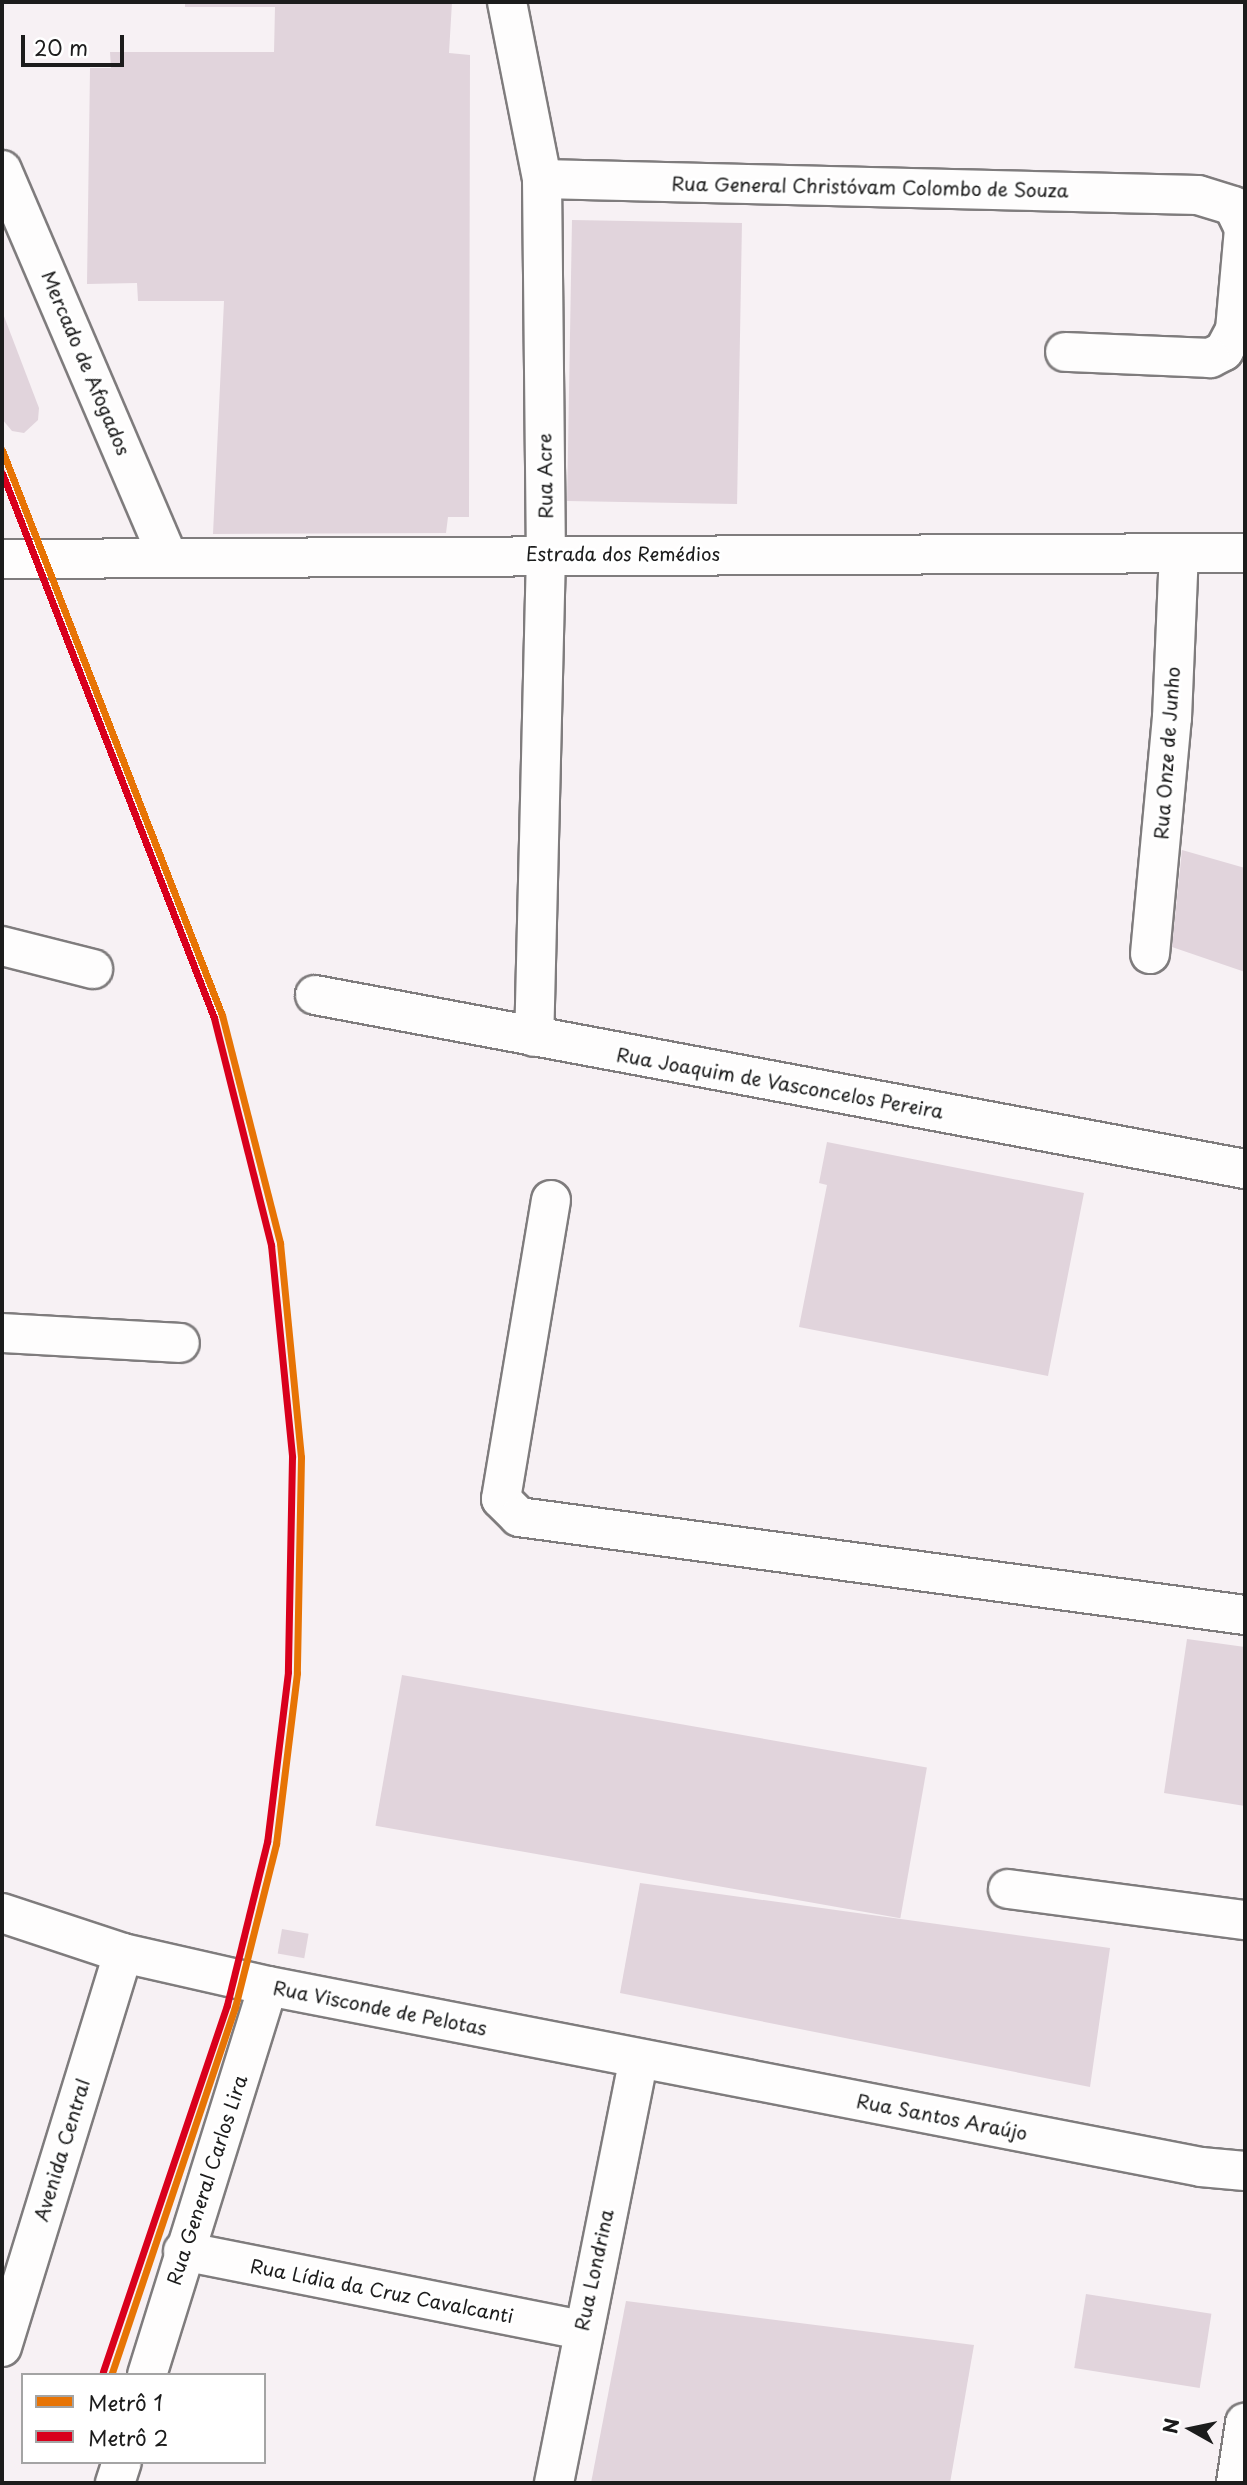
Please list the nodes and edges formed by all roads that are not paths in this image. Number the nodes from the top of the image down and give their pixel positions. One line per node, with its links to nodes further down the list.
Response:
1 (507, 2): 3 (street, Rua Acre)
2 (2, 170): 8 (street, Mercado de Afogados)
3 (542, 179): 4 (street, Rua General Christóvam Colombo de Souza); 7 (street, Rua Acre)
4 (1065, 352)
5 (1179, 553): 6 (street, Estrada dos Remédios); 7 (street, Estrada dos Remédios); 11 (street, Rua Onze de Junho)
6 (1245, 553)
7 (546, 554): 8 (street, Estrada dos Remédios); 14 (street, Rua Acre)
8 (168, 558): 9 (street, Estrada dos Remédios)
9 (2, 559)
10 (2, 946): 12 (street)
11 (1150, 954)
12 (93, 970)
13 (315, 995): 14 (street, Rua Joaquim de Vasconcelos Pereira)
14 (534, 1037): 15 (street, Rua Joaquim de Vasconcelos Pereira)
15 (1245, 1168)
16 (551, 1200): 19 (street)
17 (2, 1333): 18 (street)
18 (180, 1343)
19 (1245, 1615)
20 (1008, 1889): 22 (street)
21 (2, 1913): 23 (street, Rua Visconde de Pelotas)
22 (1245, 1920)
23 (123, 1953): 24 (street, Rua Visconde de Pelotas); 29 (street, Avenida Central)
24 (268, 1986): 25 (street, Rua Visconde de Pelotas); 27 (street, Rua General Carlos Lira)
25 (639, 2059): 26 (street, Rua Santos Araújo); 28 (street, Rua Londrina)
26 (1245, 2171)
27 (183, 2251): 28 (street, Rua Lídia da Cruz Cavalcanti); 30 (street, Rua General Carlos Lira)
28 (581, 2330): 34 (street, Rua Londrina)
29 (2, 2347)
30 (148, 2373)
31 (1245, 2423): 35 (street)
32 (120, 2464): 33 (street)
33 (115, 2483)
34 (554, 2483)
35 (1236, 2483)

